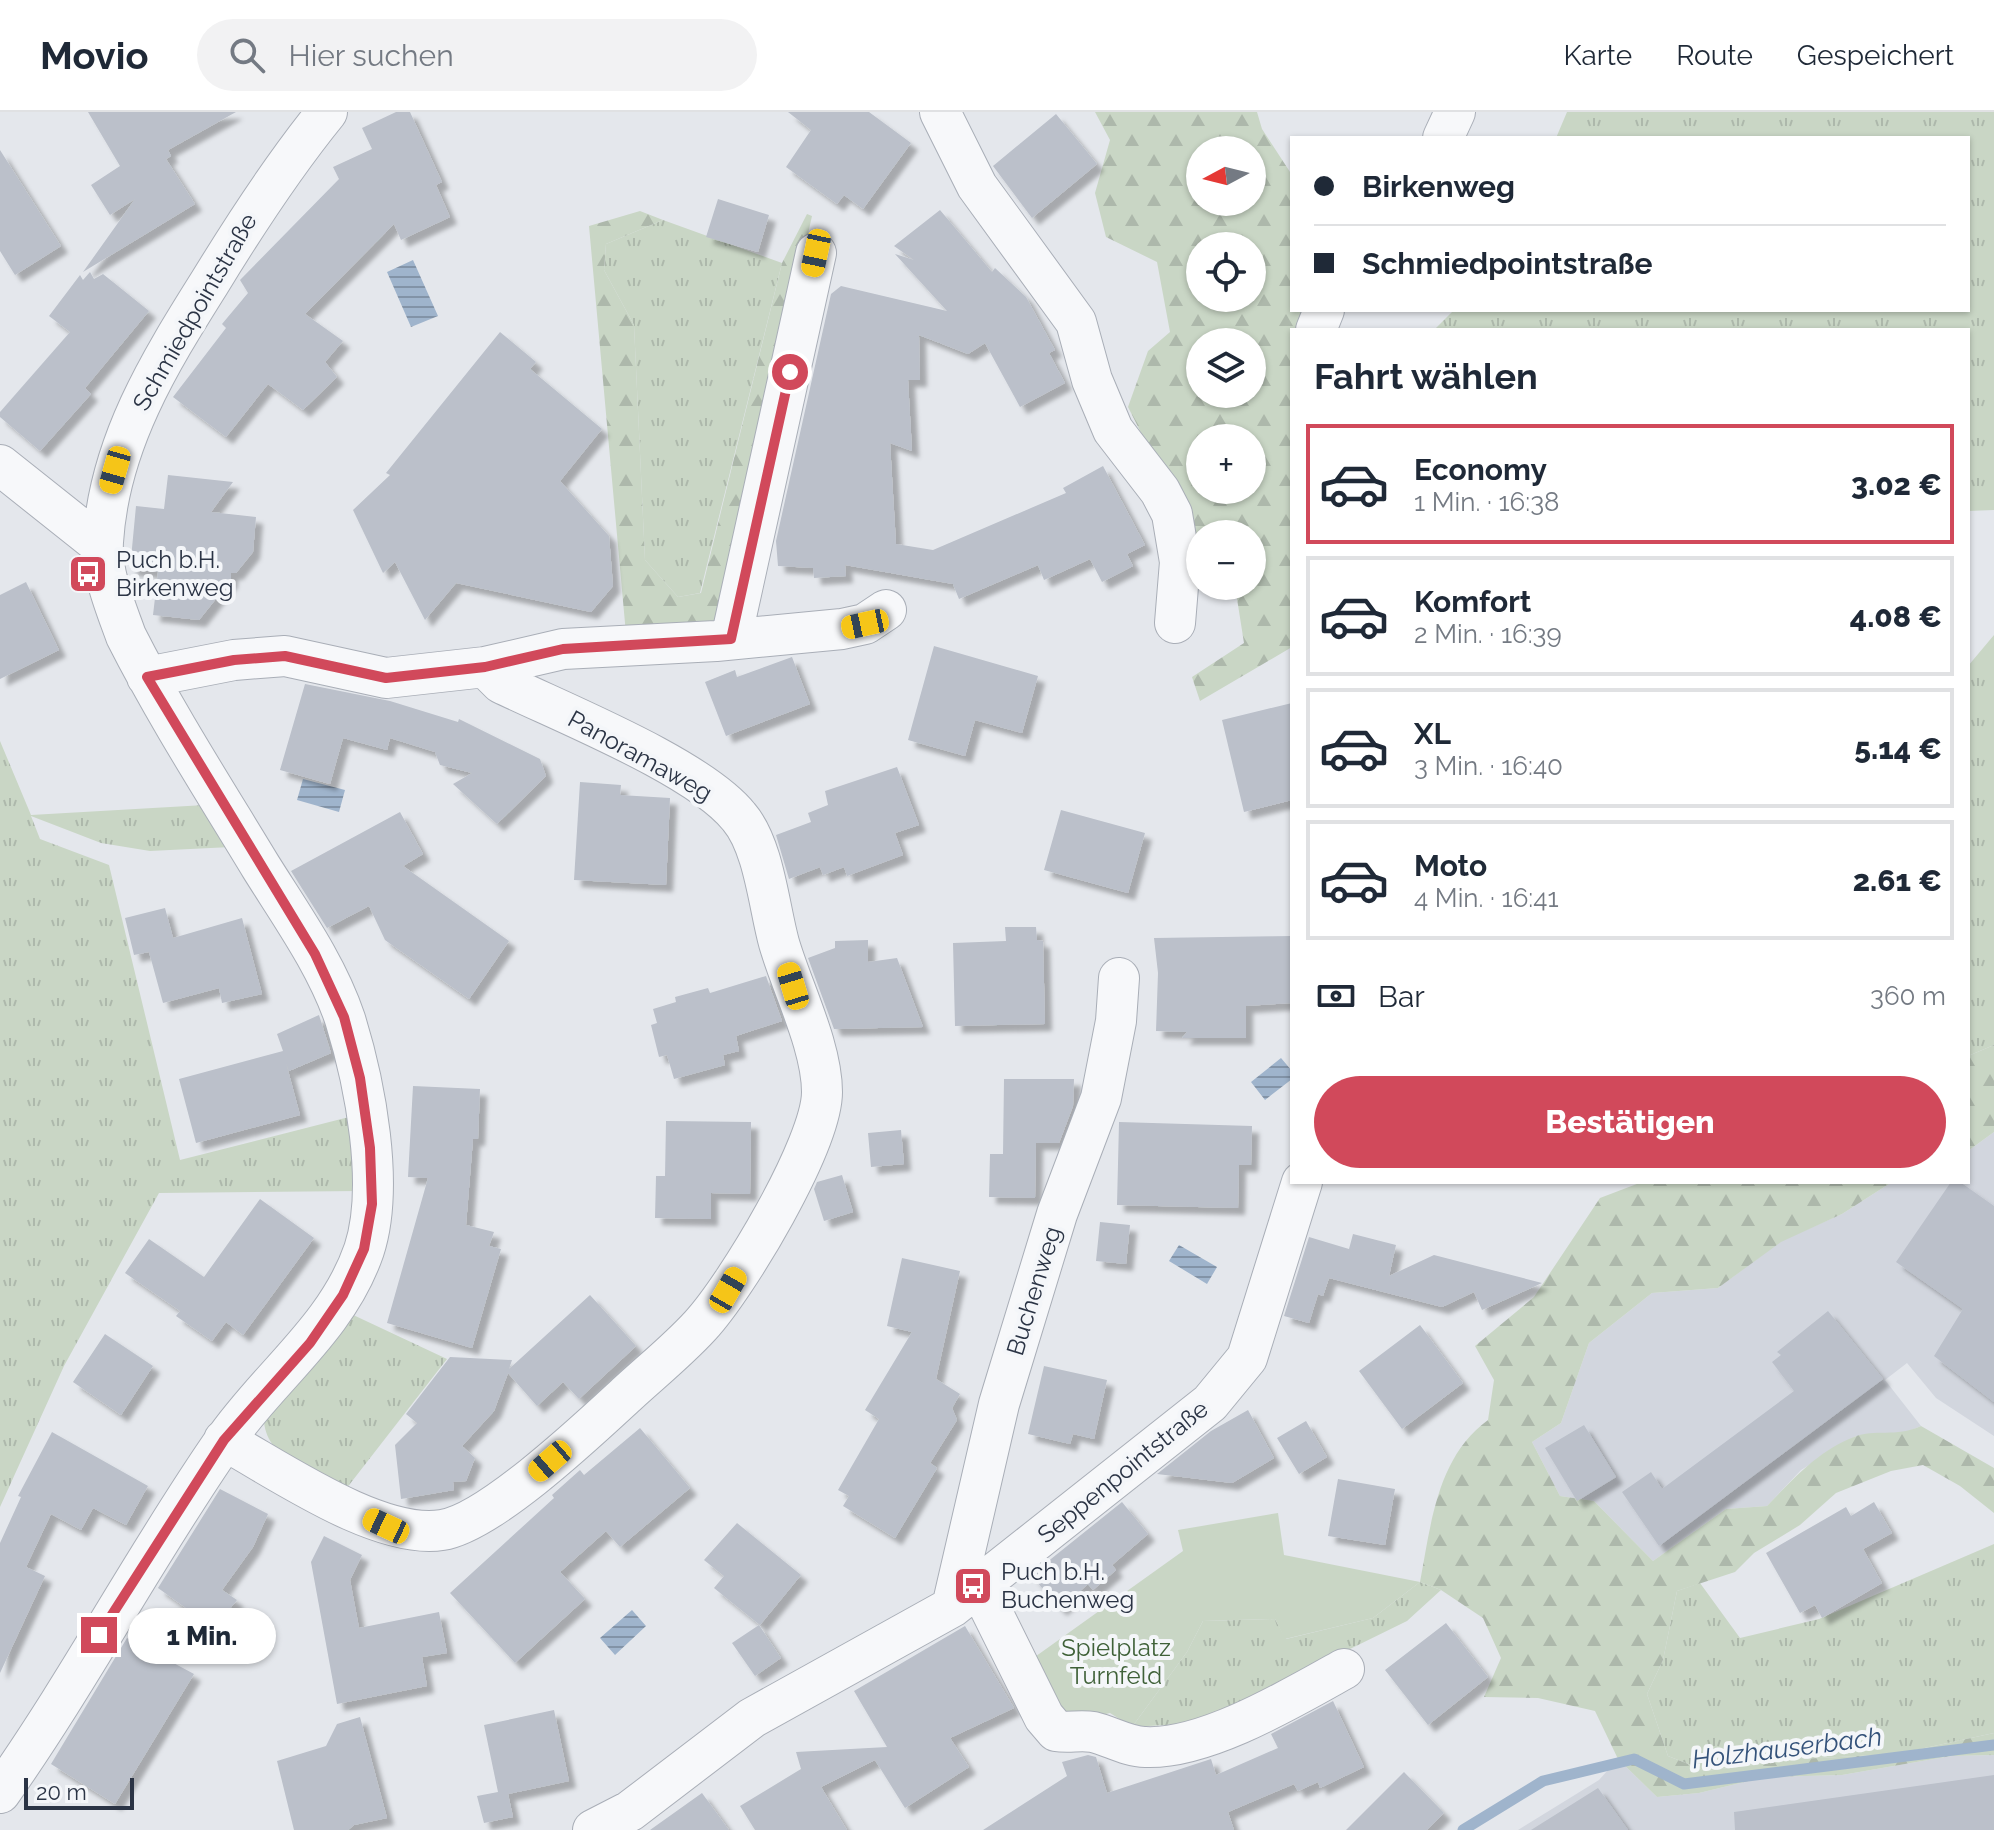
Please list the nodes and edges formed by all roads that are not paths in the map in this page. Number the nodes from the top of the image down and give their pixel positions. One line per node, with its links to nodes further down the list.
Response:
1 (327, 112): 7 (street, Schmiedpointstraße)
2 (940, 112): 9 (street)
3 (1455, 112): 4 (street)
4 (1444, 136)
5 (816, 253): 10 (street)
6 (0, 465): 7 (street)
7 (102, 546): 12 (street, Schmiedpointstraße)
8 (886, 610): 10 (street)
9 (1175, 623)
10 (731, 639): 11 (street)
11 (485, 667): 12 (street); 15 (street, Panoramaweg)
12 (147, 677): 15 (street, Schmiedpointstraße)
13 (1119, 978): 16 (street, Buchenweg)
14 (1301, 1184): 16 (street, Seppenpointstraße)
15 (224, 1440): 18 (street, Schmiedpointstraße)
16 (966, 1596): 17 (street); 19 (street, Seppenpointstraße)
17 (1344, 1669)
18 (0, 1793)
19 (593, 1830)

